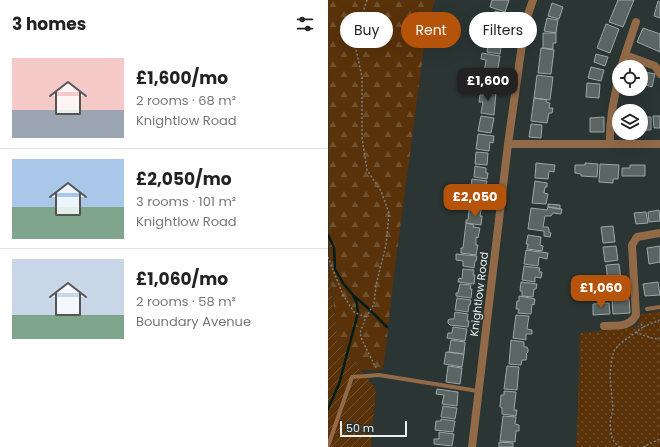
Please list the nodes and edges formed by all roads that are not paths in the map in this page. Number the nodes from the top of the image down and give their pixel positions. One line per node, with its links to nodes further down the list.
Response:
1 (533, 0): 7 (street, Knightlow Road)
2 (636, 22): 3 (street)
3 (625, 56): 4 (street); 5 (street)
4 (624, 60)
5 (660, 72)
6 (614, 96): 8 (street)
7 (508, 144): 8 (street); 14 (street, Knightlow Road)
8 (610, 144): 9 (street)
9 (660, 144)
10 (660, 233): 13 (street)
11 (660, 307): 12 (lane)
12 (647, 309)
13 (604, 326)
14 (478, 391): 15 (lane); 16 (street, Knightlow Road)
15 (328, 446)
16 (472, 447)

